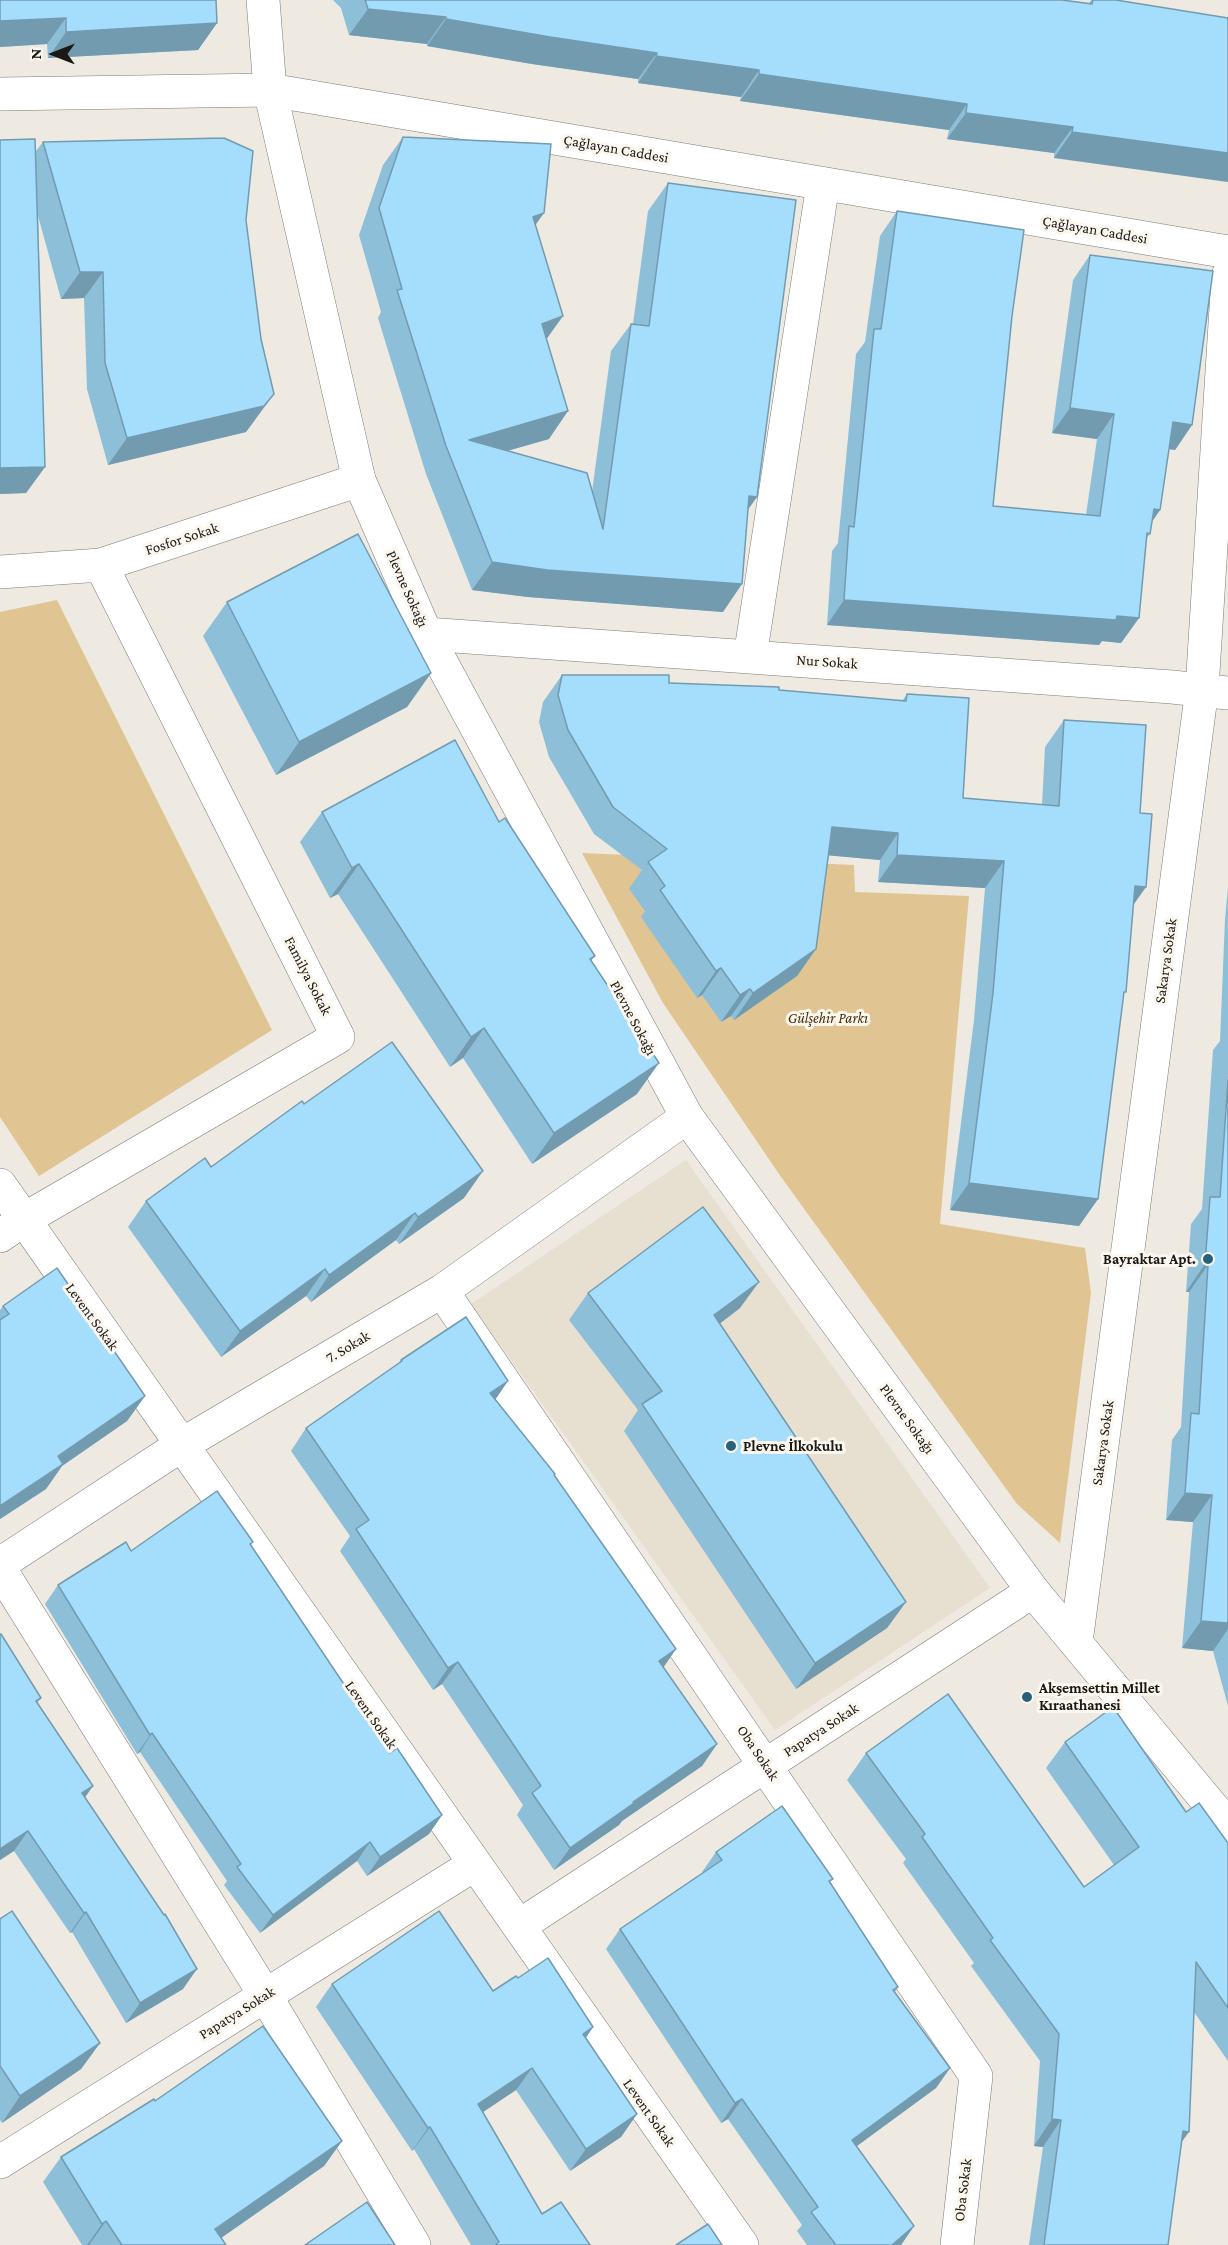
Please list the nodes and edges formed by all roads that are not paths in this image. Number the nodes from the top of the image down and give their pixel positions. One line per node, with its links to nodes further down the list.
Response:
1 (263, 0): 2 (street, Plevne Sokağı)
2 (270, 90): 3 (street, Çağlayan Caddesi); 4 (street, Çağlayan Caddesi); 7 (street, Plevne Sokağı)
3 (0, 94)
4 (824, 184): 5 (street, Çağlayan Caddesi); 11 (street)
5 (1228, 252)
6 (1228, 276): 12 (street, Sakarya Sokak)
7 (359, 480): 8 (street, Fosfor Sokak); 10 (street, Plevne Sokağı)
8 (101, 565): 9 (street, Fosfor Sokak); 15 (street, Familya Sokak)
9 (0, 572)
10 (426, 634): 11 (street, Nur Sokak); 13 (street, Plevne Sokağı)
11 (750, 657): 12 (street, Nur Sokak)
12 (1215, 691): 21 (street, Sakarya Sokak)
13 (687, 1117): 16 (street, 7. Sokak); 20 (street, Plevne Sokağı)
14 (0, 1185): 15 (street, Levent Sokak)
15 (12, 1228): 17 (street, Levent Sokak)
16 (442, 1291): 17 (street, 7. Sokak); 22 (street, Oba Sokak)
17 (183, 1444): 18 (street, 7. Sokak); 24 (street, Levent Sokak)
18 (0, 1564)
19 (0, 1569): 26 (street)
20 (1033, 1591): 21 (street, Plevne Sokağı); 22 (street, Papatya Sokak)
21 (1076, 1642): 23 (street, Plevne Sokağı)
22 (767, 1766): 25 (street, Papatya Sokak); 30 (street, Oba Sokak)
23 (1228, 1826)
24 (475, 1864): 25 (street, Levent Sokak); 26 (street, Papatya Sokak)
25 (519, 1926): 29 (street, Levent Sokak)
26 (266, 1995): 27 (street, Papatya Sokak); 28 (street)
27 (0, 2162)
28 (414, 2245)
29 (742, 2245)
30 (957, 2245)

